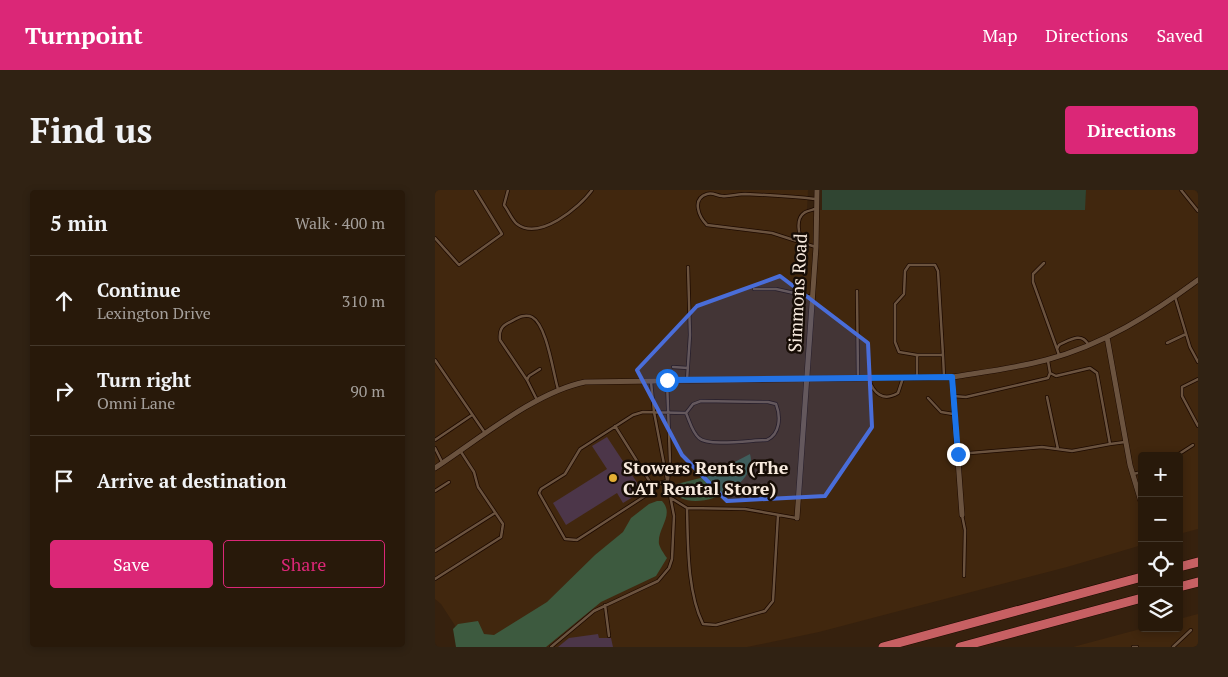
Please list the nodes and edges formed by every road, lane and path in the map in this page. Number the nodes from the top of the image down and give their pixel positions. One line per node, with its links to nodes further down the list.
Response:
1 (475, 190): 9 (lane)
2 (508, 190): 3 (lane)
3 (591, 190)
4 (817, 190): 6 (street, Simmons Road)
5 (1181, 190): 8 (lane)
6 (817, 199): 7 (street, Simmons Road); 10 (lane)
7 (817, 209): 10 (lane); 11 (street, Simmons Road)
8 (1198, 211)
9 (435, 238)
10 (803, 243): 11 (lane)
11 (816, 247): 17 (street, Simmons Road)
12 (1044, 263): 23 (lane)
13 (688, 267): 31 (lane)
14 (1198, 280): 18 (street)
15 (754, 289): 17 (lane)
16 (857, 291): 40 (lane)
17 (812, 297): 36 (street, Simmons Road)
18 (1175, 297): 19 (lane); 20 (street)
19 (1186, 334): 21 (lane); 29 (lane)
20 (1107, 337): 22 (street); 60 (street)
21 (1167, 343)
22 (1089, 344): 23 (lane); 26 (street)
23 (1057, 348): 26 (lane)
24 (917, 355): 25 (lane); 25 (lane); 39 (lane)
25 (943, 355): 34 (lane)
26 (1059, 355): 28 (street)
27 (435, 360): 55 (lane)
28 (1047, 360): 33 (lane); 35 (street)
29 (1198, 362)
30 (673, 367): 31 (lane)
31 (687, 368): 45 (lane)
32 (540, 369): 42 (lane)
33 (1050, 373): 47 (lane); 61 (lane)
34 (944, 377): 35 (street); 39 (street)
35 (952, 377): 47 (street)
36 (807, 378): 40 (street); 45 (street); 82 (street, Simmons Road)
37 (869, 378): 38 (street); 38 (lane); 40 (street)
38 (903, 378): 39 (street)
39 (917, 378)
40 (858, 379)
41 (1198, 379): 57 (lane)
42 (527, 380): 46 (lane); 50 (lane)
43 (650, 380): 44 (street); 46 (street); 51 (lane)
44 (667, 380): 45 (street); 52 (lane)
45 (687, 380)
46 (558, 389): 50 (street)
47 (953, 396): 54 (street)
48 (928, 398): 54 (lane)
49 (1047, 398): 64 (lane)
50 (537, 400): 58 (street)
51 (653, 412): 52 (lane); 56 (lane); 72 (lane)
52 (669, 412): 53 (lane); 72 (lane)
53 (686, 414): 53 (lane)
54 (955, 414): 67 (street)
55 (472, 415): 58 (lane); 59 (lane)
56 (615, 426): 74 (lane); 74 (lane)
57 (1198, 426)
58 (486, 435): 65 (street)
59 (435, 440)
60 (1126, 442): 61 (lane); 71 (street)
61 (1109, 444): 64 (lane)
62 (1193, 445): 66 (lane)
63 (435, 448): 68 (lane)
64 (1057, 449): 67 (lane)
65 (461, 452): 68 (street); 79 (lane)
66 (1182, 452)
67 (958, 454): 81 (street)
68 (443, 463): 69 (street)
69 (435, 468)
70 (1138, 473): 71 (lane)
71 (1133, 474): 76 (street)
72 (667, 481): 74 (lane); 77 (lane)
73 (449, 482): 75 (lane)
74 (652, 485)
75 (435, 491)
76 (1140, 497)
77 (671, 498): 78 (lane); 92 (lane)
78 (687, 508): 80 (lane); 80 (lane)
79 (495, 513): 83 (lane); 88 (lane)
80 (778, 515): 82 (lane)
81 (962, 515): 86 (lane)
82 (797, 518)
83 (435, 552)
84 (1198, 562): 85 (highway)
85 (1183, 566)
86 (964, 576)
87 (1138, 578): 96 (highway)
88 (435, 579)
89 (1198, 582): 90 (highway)
90 (1183, 586)
91 (1138, 599): 97 (highway)
92 (605, 605): 94 (lane); 95 (lane)
93 (1191, 630): 100 (lane)
94 (609, 636)
95 (551, 647)
96 (883, 647)
97 (960, 647)
98 (1133, 647): 99 (lane)
99 (1137, 647)
100 (1173, 647)

